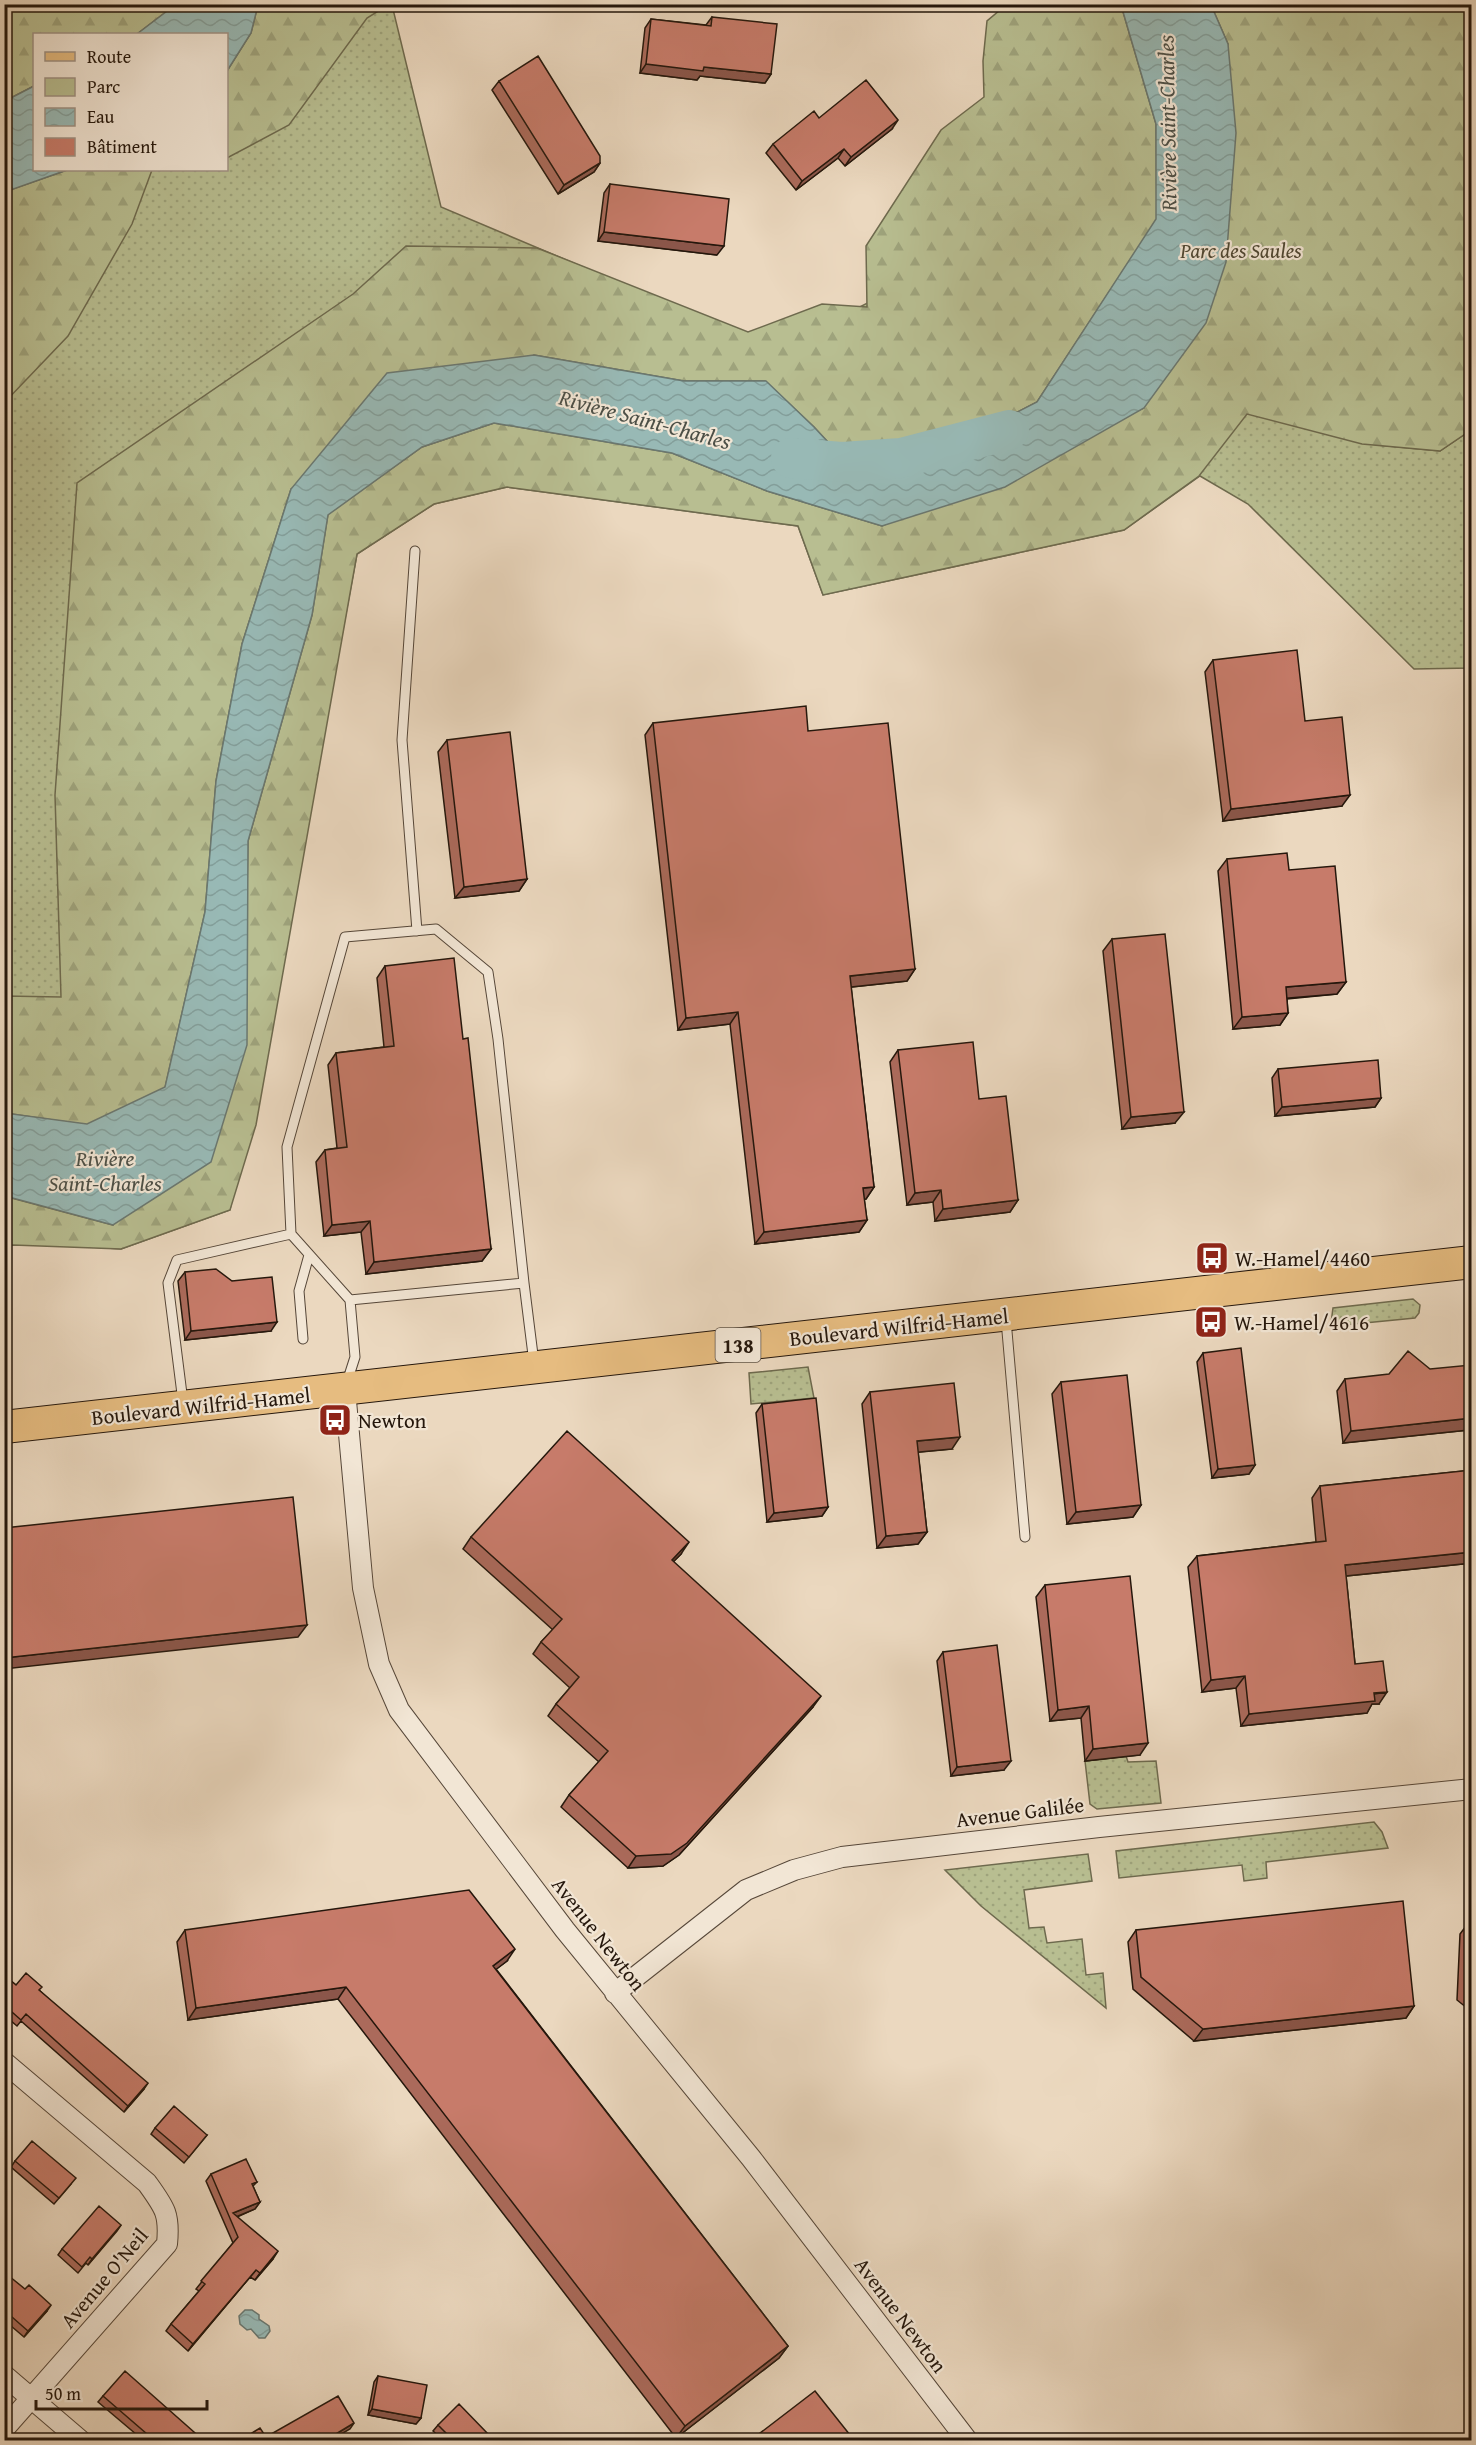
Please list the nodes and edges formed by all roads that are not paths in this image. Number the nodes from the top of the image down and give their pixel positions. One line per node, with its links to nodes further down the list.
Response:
1 (415, 551): 2 (lane)
2 (417, 931): 3 (lane); 6 (lane)
3 (291, 1234): 4 (lane); 12 (lane)
4 (309, 1255): 7 (lane); 9 (lane)
5 (1472, 1262): 8 (main road, Boulevard Wilfrid-Hamel / 138)
6 (524, 1283): 7 (lane); 10 (lane)
7 (350, 1300): 11 (lane)
8 (1006, 1314): 10 (main road, Boulevard Wilfrid-Hamel / 138); 14 (lane)
9 (303, 1339)
10 (535, 1368): 11 (main road, Boulevard Wilfrid-Hamel / 138)
11 (345, 1390): 12 (main road, Boulevard Wilfrid-Hamel / 138); 16 (street, Avenue Newton)
12 (183, 1408): 13 (main road, Boulevard Wilfrid-Hamel / 138)
13 (4, 1427)
14 (1025, 1537)
15 (1472, 1789): 16 (street, Avenue Galilée)
16 (615, 1993): 22 (street, Avenue Newton)
17 (4, 2062): 19 (street, Avenue O'Neil)
18 (4, 2375): 19 (street)
19 (33, 2399): 20 (street, Avenue O'Neil); 21 (street)
20 (4, 2429)
21 (80, 2440)
22 (967, 2440)

